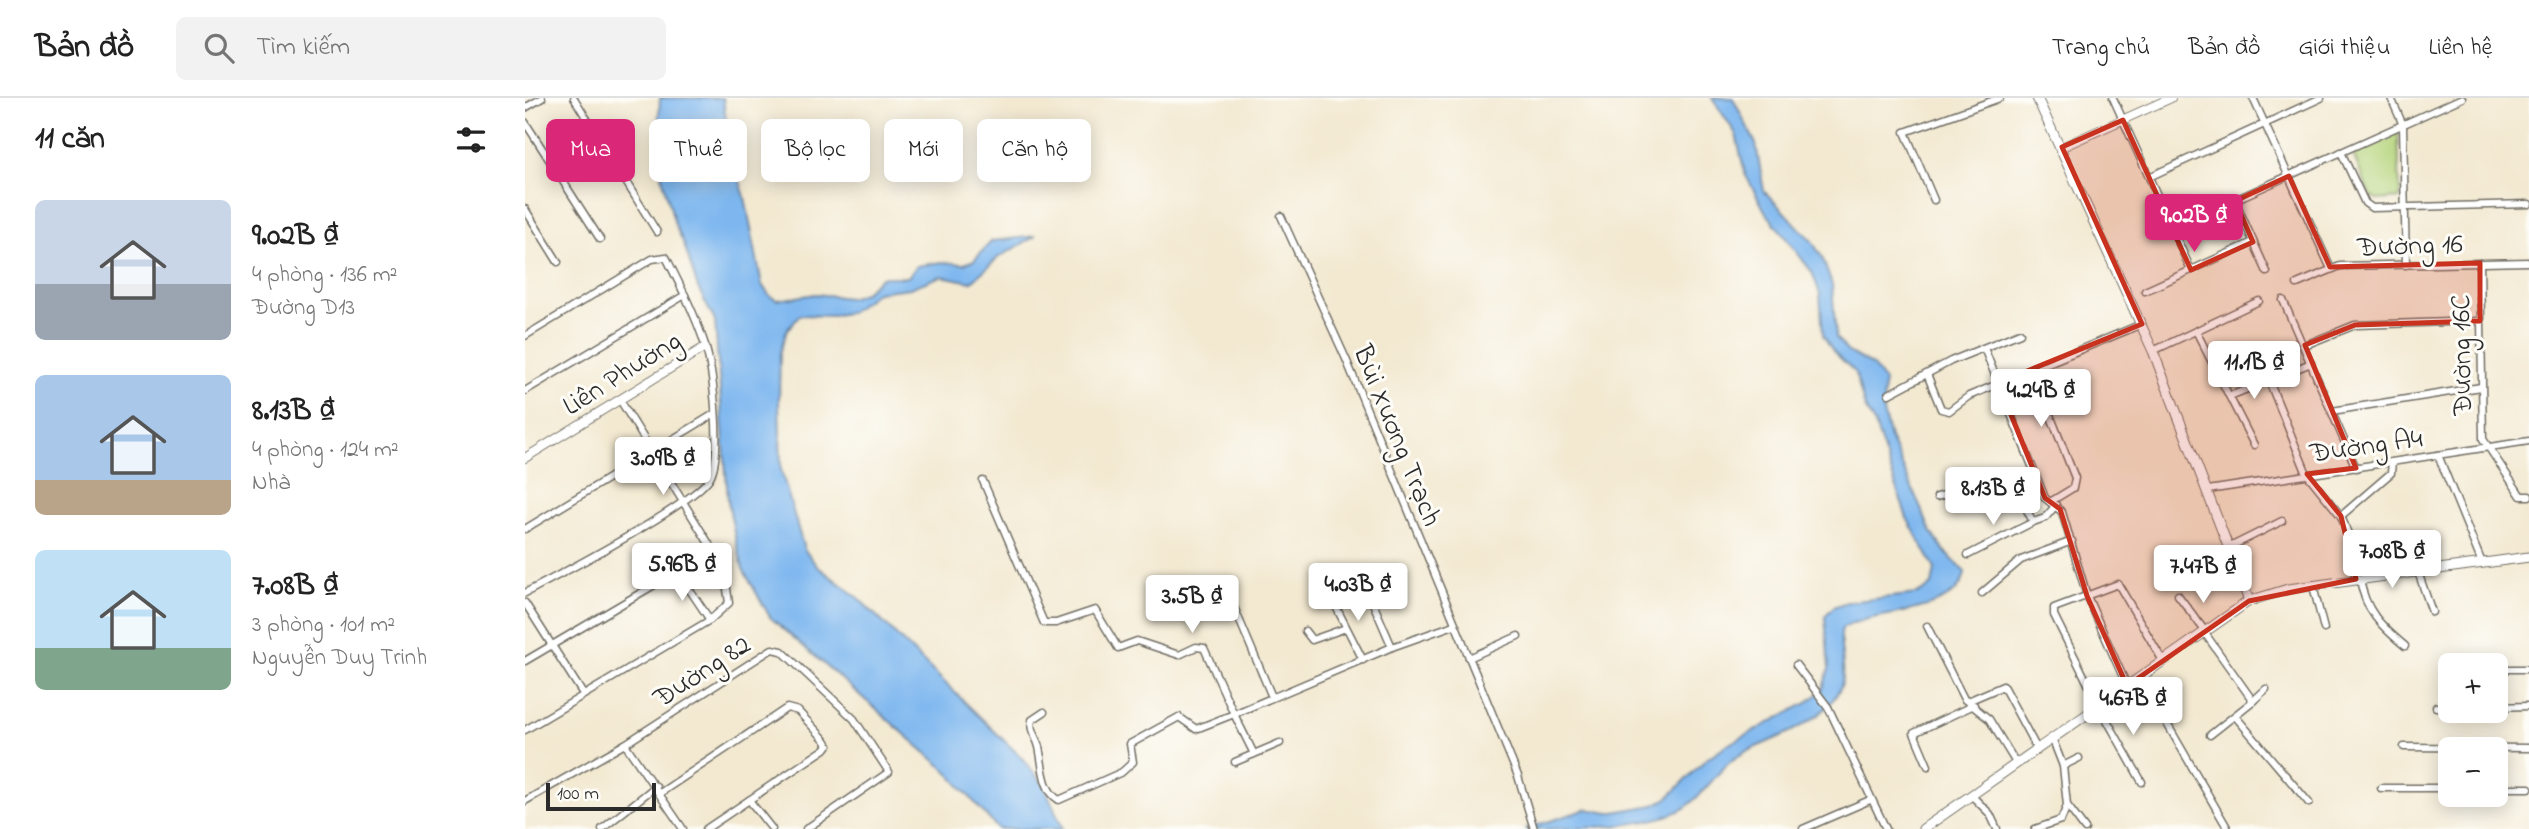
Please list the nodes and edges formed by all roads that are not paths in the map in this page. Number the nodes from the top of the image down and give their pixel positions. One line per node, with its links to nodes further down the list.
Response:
1 (542, 98): 11 (street)
2 (574, 98): 27 (street)
3 (2000, 98): 20 (street)
4 (2037, 98): 16 (main road)
5 (2113, 98): 12 (street)
6 (2171, 98): 12 (street)
7 (2253, 98): 14 (street)
8 (2321, 98): 14 (street)
9 (2391, 98): 15 (street)
10 (2462, 98): 15 (street)
11 (525, 108)
12 (2123, 120): 16 (street); 19 (street)
13 (525, 121): 28 (street)
14 (2265, 124): 18 (street); 19 (street)
15 (2403, 125): 17 (street); 23 (street)
16 (2061, 147): 43 (main road)
17 (2341, 152): 18 (street); 23 (street)
18 (2289, 176): 21 (street); 34 (street)
19 (2149, 177): 26 (street)
20 (1934, 200)
21 (2235, 201): 26 (street); 29 (street)
22 (2529, 204): 23 (street)
23 (2405, 208): 33 (street)
24 (525, 209): 31 (street)
25 (1281, 216): 103 (street, Bùi Xương Trạch)
26 (2172, 228): 35 (street)
27 (657, 232)
28 (600, 239)
29 (2253, 242): 35 (street); 36 (street)
30 (2529, 261): 32 (street, Đường 16)
31 (558, 262)
32 (2480, 263): 33 (street, Đường 16); 42 (street, Đường 16C)
33 (2406, 265): 34 (street, Đường 16)
34 (2331, 269): 37 (street, Đường 16)
35 (2191, 270): 38 (street)
36 (2267, 272)
37 (2297, 284)
38 (2145, 291)
39 (685, 295): 46 (street); 48 (street); 57 (street)
40 (2283, 300): 47 (street)
41 (2259, 301): 44 (street)
42 (2480, 321): 47 (street); 56 (street, Đường 16C)
43 (2142, 324): 50 (main road); 52 (street)
44 (2196, 331): 50 (street); 59 (street)
45 (2020, 333): 49 (street)
46 (525, 336)
47 (2305, 345): 51 (street)
48 (705, 347): 60 (street, Liên Phường); 62 (street)
49 (1984, 348): 53 (street); 55 (street)
50 (2153, 351): 73 (main road)
51 (2311, 363): 54 (street); 61 (street)
52 (2032, 369): 55 (street); 77 (street)
53 (1927, 374): 55 (street); 58 (street)
54 (2269, 381): 59 (street); 71 (street)
55 (1998, 383): 77 (street)
56 (2481, 387): 61 (street); 65 (street, Đường 16C)
57 (525, 391)
58 (1889, 394)
59 (2230, 396): 64 (street)
60 (619, 400): 66 (street); 68 (street, Liên Phường)
61 (2332, 411): 70 (street)
62 (713, 414): 66 (street); 76 (street)
63 (2529, 441): 65 (street, Đường A4)
64 (2254, 445)
65 (2486, 446): 67 (street, Đường A4); 75 (street)
66 (650, 452): 76 (street); 81 (street)
67 (2438, 455): 69 (street, Đường A4); 87 (street)
68 (525, 458)
69 (2392, 462): 70 (street, Đường A4); 78 (street)
70 (2355, 468): 71 (street, Đường A4)
71 (2307, 474): 73 (street, Đường A4); 78 (street)
72 (983, 481): 131 (street)
73 (2208, 490): 83 (main road)
74 (1937, 496): 80 (street)
75 (2529, 496)
76 (681, 502): 84 (street); 93 (street)
77 (2053, 503): 80 (street); 82 (street)
78 (2341, 516): 90 (street)
79 (2282, 521): 83 (street)
80 (2033, 522): 85 (street)
81 (525, 529)
82 (2072, 541): 94 (street); 96 (street)
83 (2230, 547): 98 (main road)
84 (712, 551): 88 (street); 102 (street)
85 (1968, 555)
86 (2529, 557): 87 (main road)
87 (2482, 563): 89 (main road)
88 (677, 571): 102 (street); 110 (street)
89 (2418, 572): 90 (main road); 101 (street)
90 (2358, 579): 91 (main road); 111 (street)
91 (2313, 586): 98 (main road); 106 (street)
92 (1366, 587): 112 (street)
93 (525, 593)
94 (1982, 593)
95 (2178, 595): 108 (street)
96 (2087, 596): 116 (street); 121 (street); 127 (street)
97 (1331, 597): 105 (street)
98 (2249, 601): 108 (main road)
99 (525, 603): 110 (street)
100 (1234, 607): 124 (street)
101 (2432, 612)
102 (710, 621): 123 (street)
103 (1454, 625): 112 (street); 113 (street, Bùi Xương Trạch)
104 (1927, 626): 126 (street)
105 (1346, 628): 107 (street); 114 (street)
106 (2324, 629)
107 (1305, 631)
108 (2204, 631): 116 (main road); 125 (street)
109 (1518, 636): 113 (street)
110 (551, 644): 115 (street); 123 (street)
111 (2405, 646)
112 (1392, 647): 114 (street)
113 (1469, 659): 159 (street, Bùi Xương Trạch)
114 (1363, 660): 124 (street)
115 (525, 661)
116 (2163, 661): 120 (main road)
117 (1796, 665): 155 (street)
118 (2508, 669): 119 (street)
119 (2529, 669)
120 (2140, 677): 121 (main road); 171 (street)
121 (2127, 686): 127 (main road)
122 (2266, 689): 125 (street)
123 (583, 694): 133 (street)
124 (1272, 697): 131 (street)
125 (2253, 701): 132 (street)
126 (1971, 703): 140 (street); 144 (street); 145 (street)
127 (2099, 706): 135 (main road); 147 (street)
128 (2529, 706): 129 (street)
129 (2508, 707)
130 (1044, 712): 131 (street)
131 (1234, 714): 141 (street)
132 (2235, 716): 134 (street); 157 (street)
133 (525, 730)
134 (2210, 735)
135 (2052, 738): 140 (main road); 146 (street)
136 (1280, 743): 141 (street)
137 (625, 744): 152 (street); 156 (street, Đường 82); 165 (street, Đường 82)
138 (2404, 747): 139 (street)
139 (2529, 748)
140 (2037, 749): 144 (main road)
141 (1254, 754): 143 (street)
142 (2080, 758): 146 (street)
143 (1235, 762)
144 (2016, 763): 153 (main road)
145 (1928, 766)
146 (2063, 766): 158 (street)
147 (2142, 782)
148 (2381, 788): 149 (street)
149 (2438, 788)
150 (2508, 788): 151 (street)
151 (2529, 788)
152 (658, 790): 154 (street); 161 (street); 162 (street)
153 (1971, 795): 168 (main road); 169 (street)
154 (749, 800): 163 (street); 164 (street)
155 (1870, 800): 166 (street); 167 (street)
156 (525, 801)
157 (2309, 803)
158 (2067, 805): 160 (street); 170 (street)
159 (1533, 827)
160 (2039, 828)
161 (602, 829)
162 (683, 829)
163 (706, 829)
164 (772, 829)
165 (806, 829)
166 (1803, 829)
167 (1886, 829)
168 (1923, 829)
169 (1997, 829)
170 (2085, 829)
171 (2228, 829)

